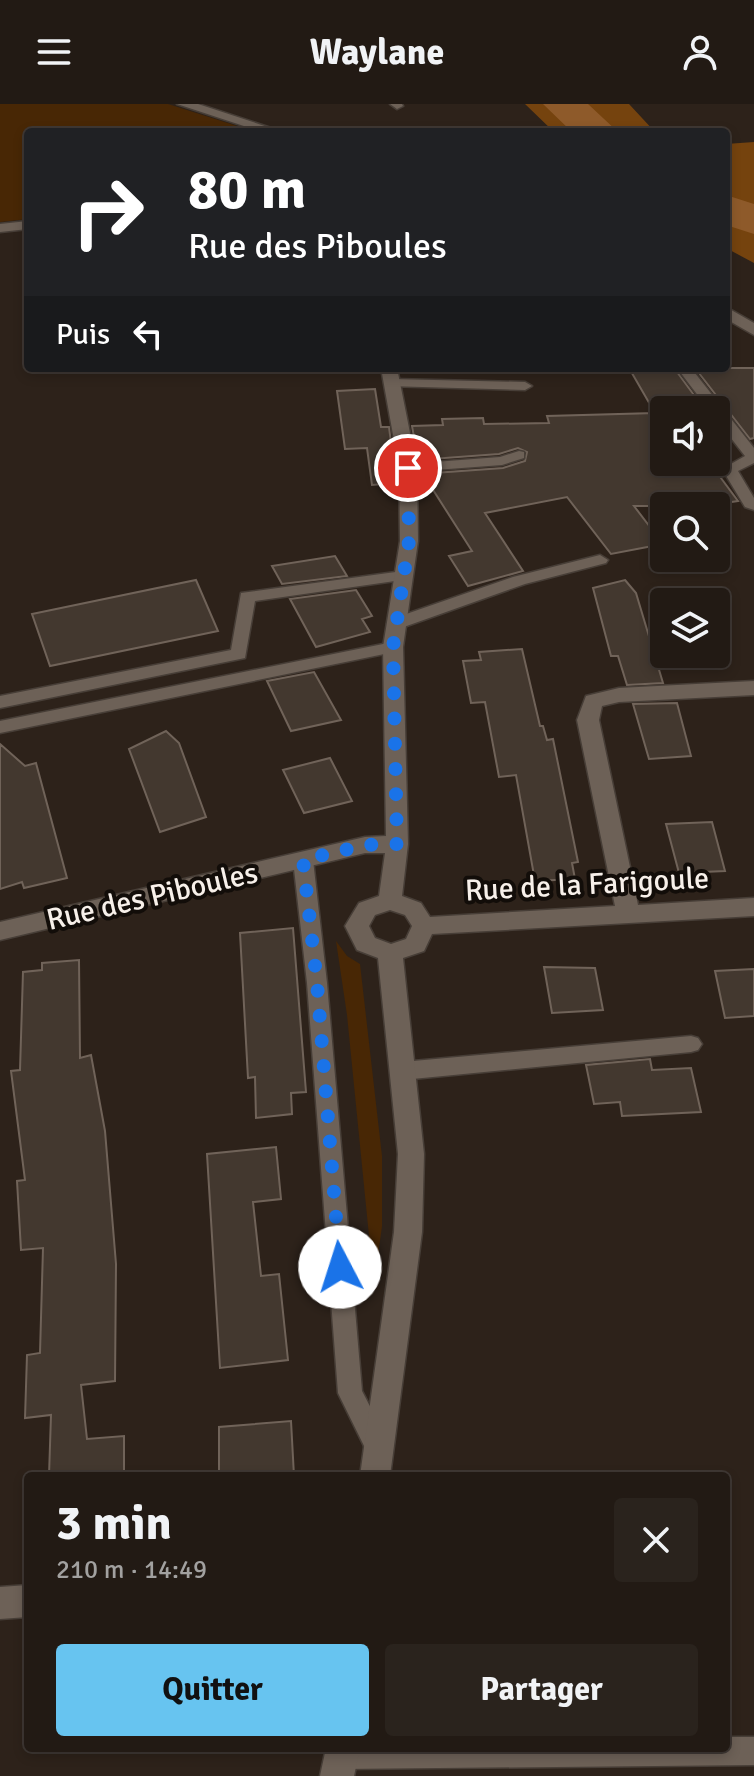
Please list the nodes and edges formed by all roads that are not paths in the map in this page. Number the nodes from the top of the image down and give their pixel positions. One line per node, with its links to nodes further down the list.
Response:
1 (184, 104): 2 (street)
2 (263, 128)
3 (24, 225): 4 (street)
4 (0, 228)
5 (730, 315): 6 (street)
6 (754, 330)
7 (687, 372): 11 (lane)
8 (390, 375): 9 (lane); 12 (street)
9 (525, 386)
10 (519, 455): 12 (lane)
11 (754, 458): 13 (lane)
12 (408, 468): 15 (street)
13 (754, 505)
14 (600, 560): 16 (lane)
15 (403, 576): 16 (street); 19 (lane)
16 (395, 624): 17 (street)
17 (393, 647): 20 (lane); 21 (street)
18 (754, 688): 25 (street)
19 (0, 702)
20 (0, 727)
21 (397, 844): 22 (street, Rue des Piboules); 23 (street)
22 (303, 860): 27 (street, Rue des Piboules); 31 (lane)
23 (390, 901): 26 (street); 28 (street)
24 (754, 907): 25 (street, Rue de la Farigoule)
25 (628, 913): 26 (street, Rue de la Farigoule)
26 (424, 926): 28 (street)
27 (0, 931)
28 (390, 953): 30 (street)
29 (691, 1044): 30 (lane)
30 (402, 1071): 31 (street)
31 (378, 1448): 32 (street)
32 (375, 1472)
33 (24, 1601): 34 (street)
34 (0, 1603)
35 (754, 1751): 37 (lane)
36 (708, 1752): 38 (lane)
37 (730, 1752)
38 (341, 1760)

